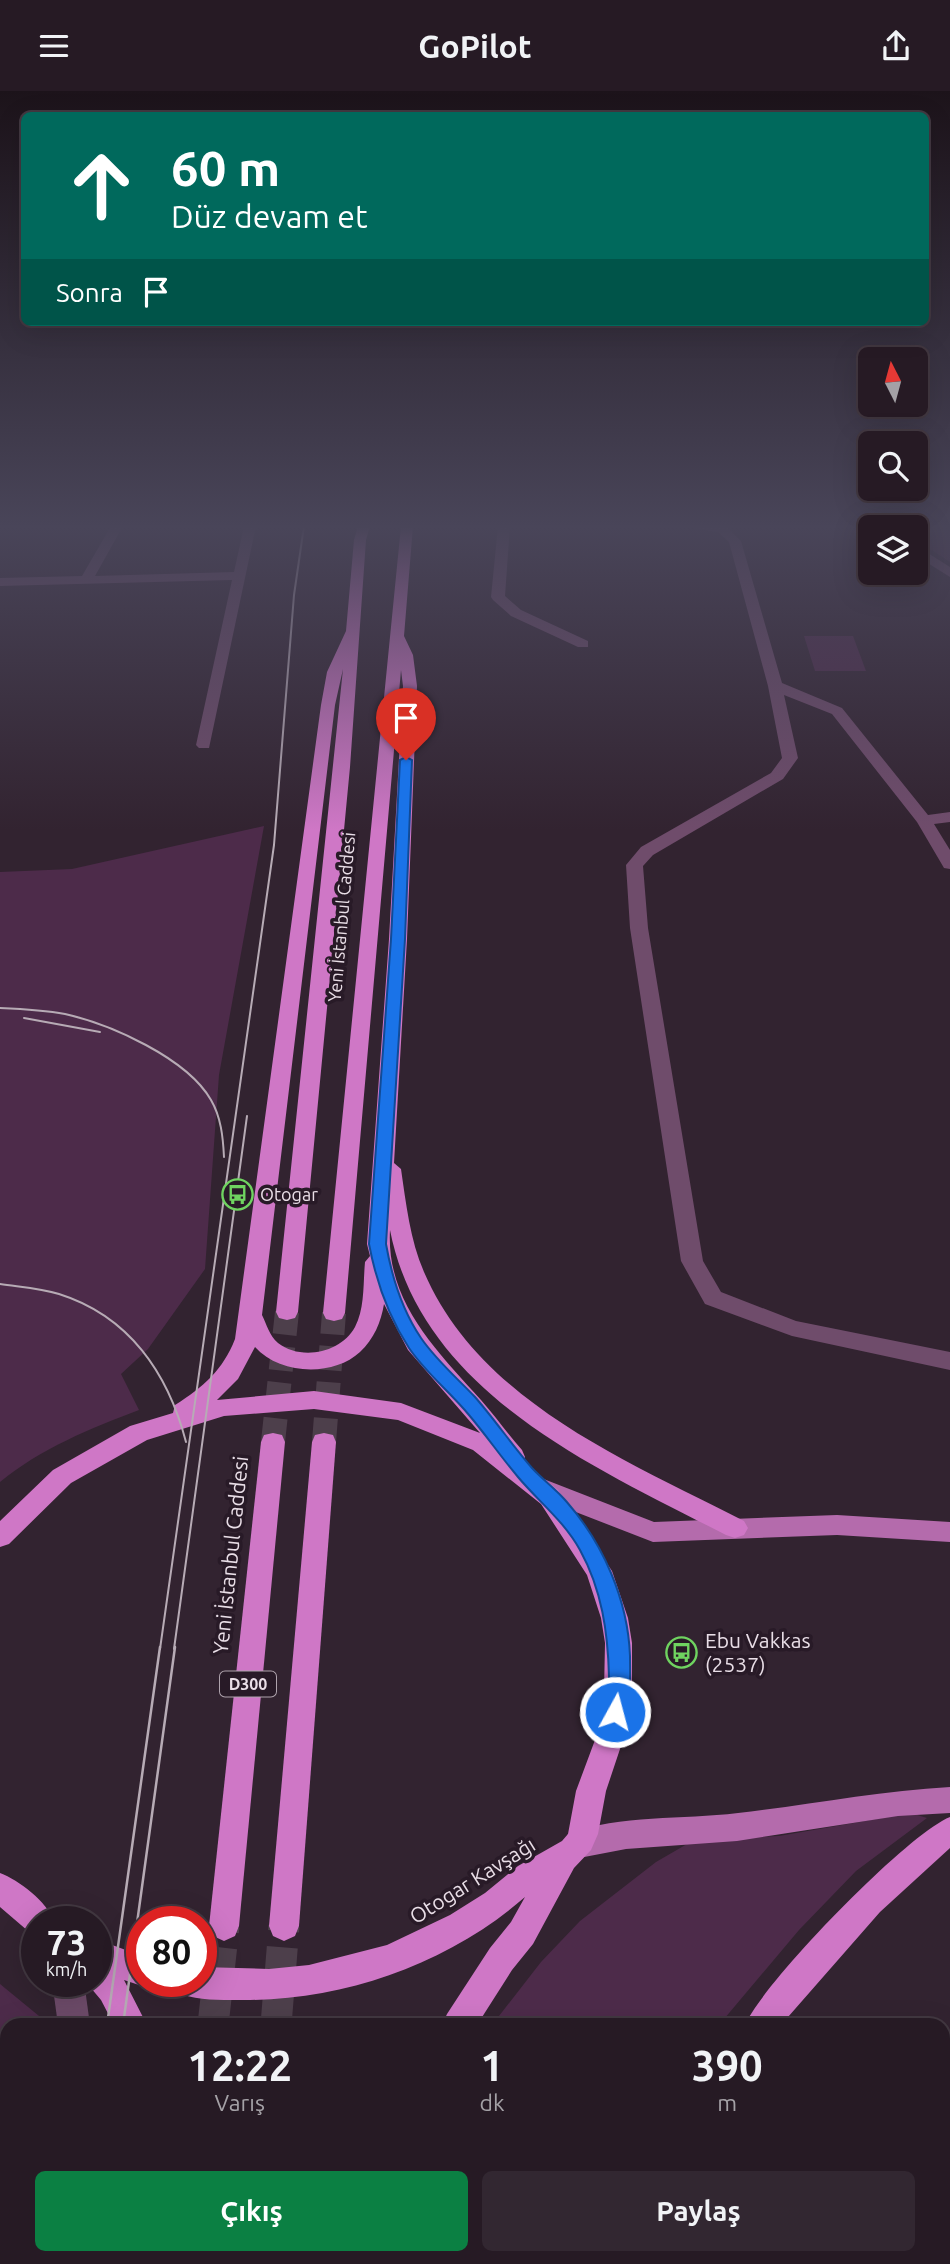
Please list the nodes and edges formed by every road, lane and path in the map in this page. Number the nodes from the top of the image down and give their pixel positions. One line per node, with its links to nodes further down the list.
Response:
1 (228, 627): 10 (street)
2 (352, 627): 6 (highway, Yeni İstanbul Caddesi)
3 (398, 627): 7 (highway, Yeni İstanbul Caddesi)
4 (547, 627): 8 (street)
5 (759, 627): 9 (street)
6 (351, 634): 16 (highway); 17 (highway, Yeni İstanbul Caddesi)
7 (397, 636): 14 (highway); 18 (highway, Yeni İstanbul Caddesi)
8 (583, 644)
9 (775, 686): 12 (street); 19 (street)
10 (204, 745)
11 (950, 817): 12 (street)
12 (924, 820): 13 (street)
13 (950, 864)
14 (385, 1129): 15 (highway); 24 (highway)
15 (377, 1244): 16 (highway); 23 (highway)
16 (251, 1312): 20 (highway)
17 (287, 1312)
18 (334, 1313)
19 (950, 1361)
20 (164, 1423): 23 (highway); 25 (highway)
21 (273, 1442): 32 (highway, Yeni İstanbul Caddesi / D300)
22 (324, 1442): 33 (highway)
23 (533, 1481): 24 (main road); 29 (highway)
24 (735, 1528): 26 (main road)
25 (5, 1530)
26 (950, 1532)
27 (950, 1800): 29 (main road, Otogar Kavşağı)
28 (950, 1831): 40 (highway)
29 (571, 1851): 34 (highway, Otogar Kavşağı); 39 (highway)
30 (0, 1887): 31 (highway)
31 (22, 1906)
32 (224, 1926)
33 (284, 1926)
34 (217, 1986)
35 (112, 1989): 38 (highway)
36 (70, 1997): 37 (street)
37 (73, 2018)
38 (127, 2018)
39 (463, 2018)
40 (767, 2018)

